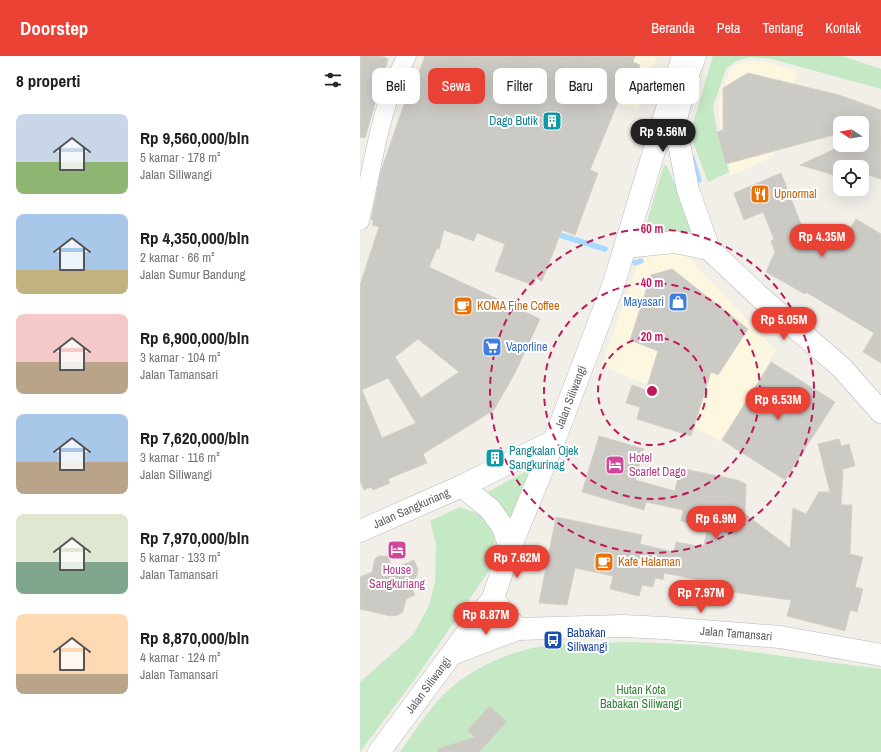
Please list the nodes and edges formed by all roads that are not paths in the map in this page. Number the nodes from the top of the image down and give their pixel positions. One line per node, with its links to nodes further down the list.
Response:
1 (407, 56): 4 (street)
2 (683, 56): 5 (main road, Jalan Siliwangi)
3 (695, 56): 6 (main road)
4 (360, 221)
5 (625, 247): 6 (main road); 8 (main road, Jalan Siliwangi)
6 (709, 248): 7 (main road)
7 (881, 412)
8 (554, 441): 9 (main road, Jalan Sangkuriang); 11 (main road, Jalan Siliwangi)
9 (462, 486): 10 (main road, Jalan Sangkuriang); 11 (main road, Jalan Sangkuriang)
10 (360, 531)
11 (510, 548): 12 (main road, Jalan Siliwangi)
12 (493, 598): 13 (main road); 14 (main road, Jalan Siliwangi)
13 (518, 629): 14 (main road, Jalan Tamansari); 15 (main road, Jalan Tamansari)
14 (452, 654): 16 (main road, Jalan Siliwangi)
15 (881, 655)
16 (380, 752)

